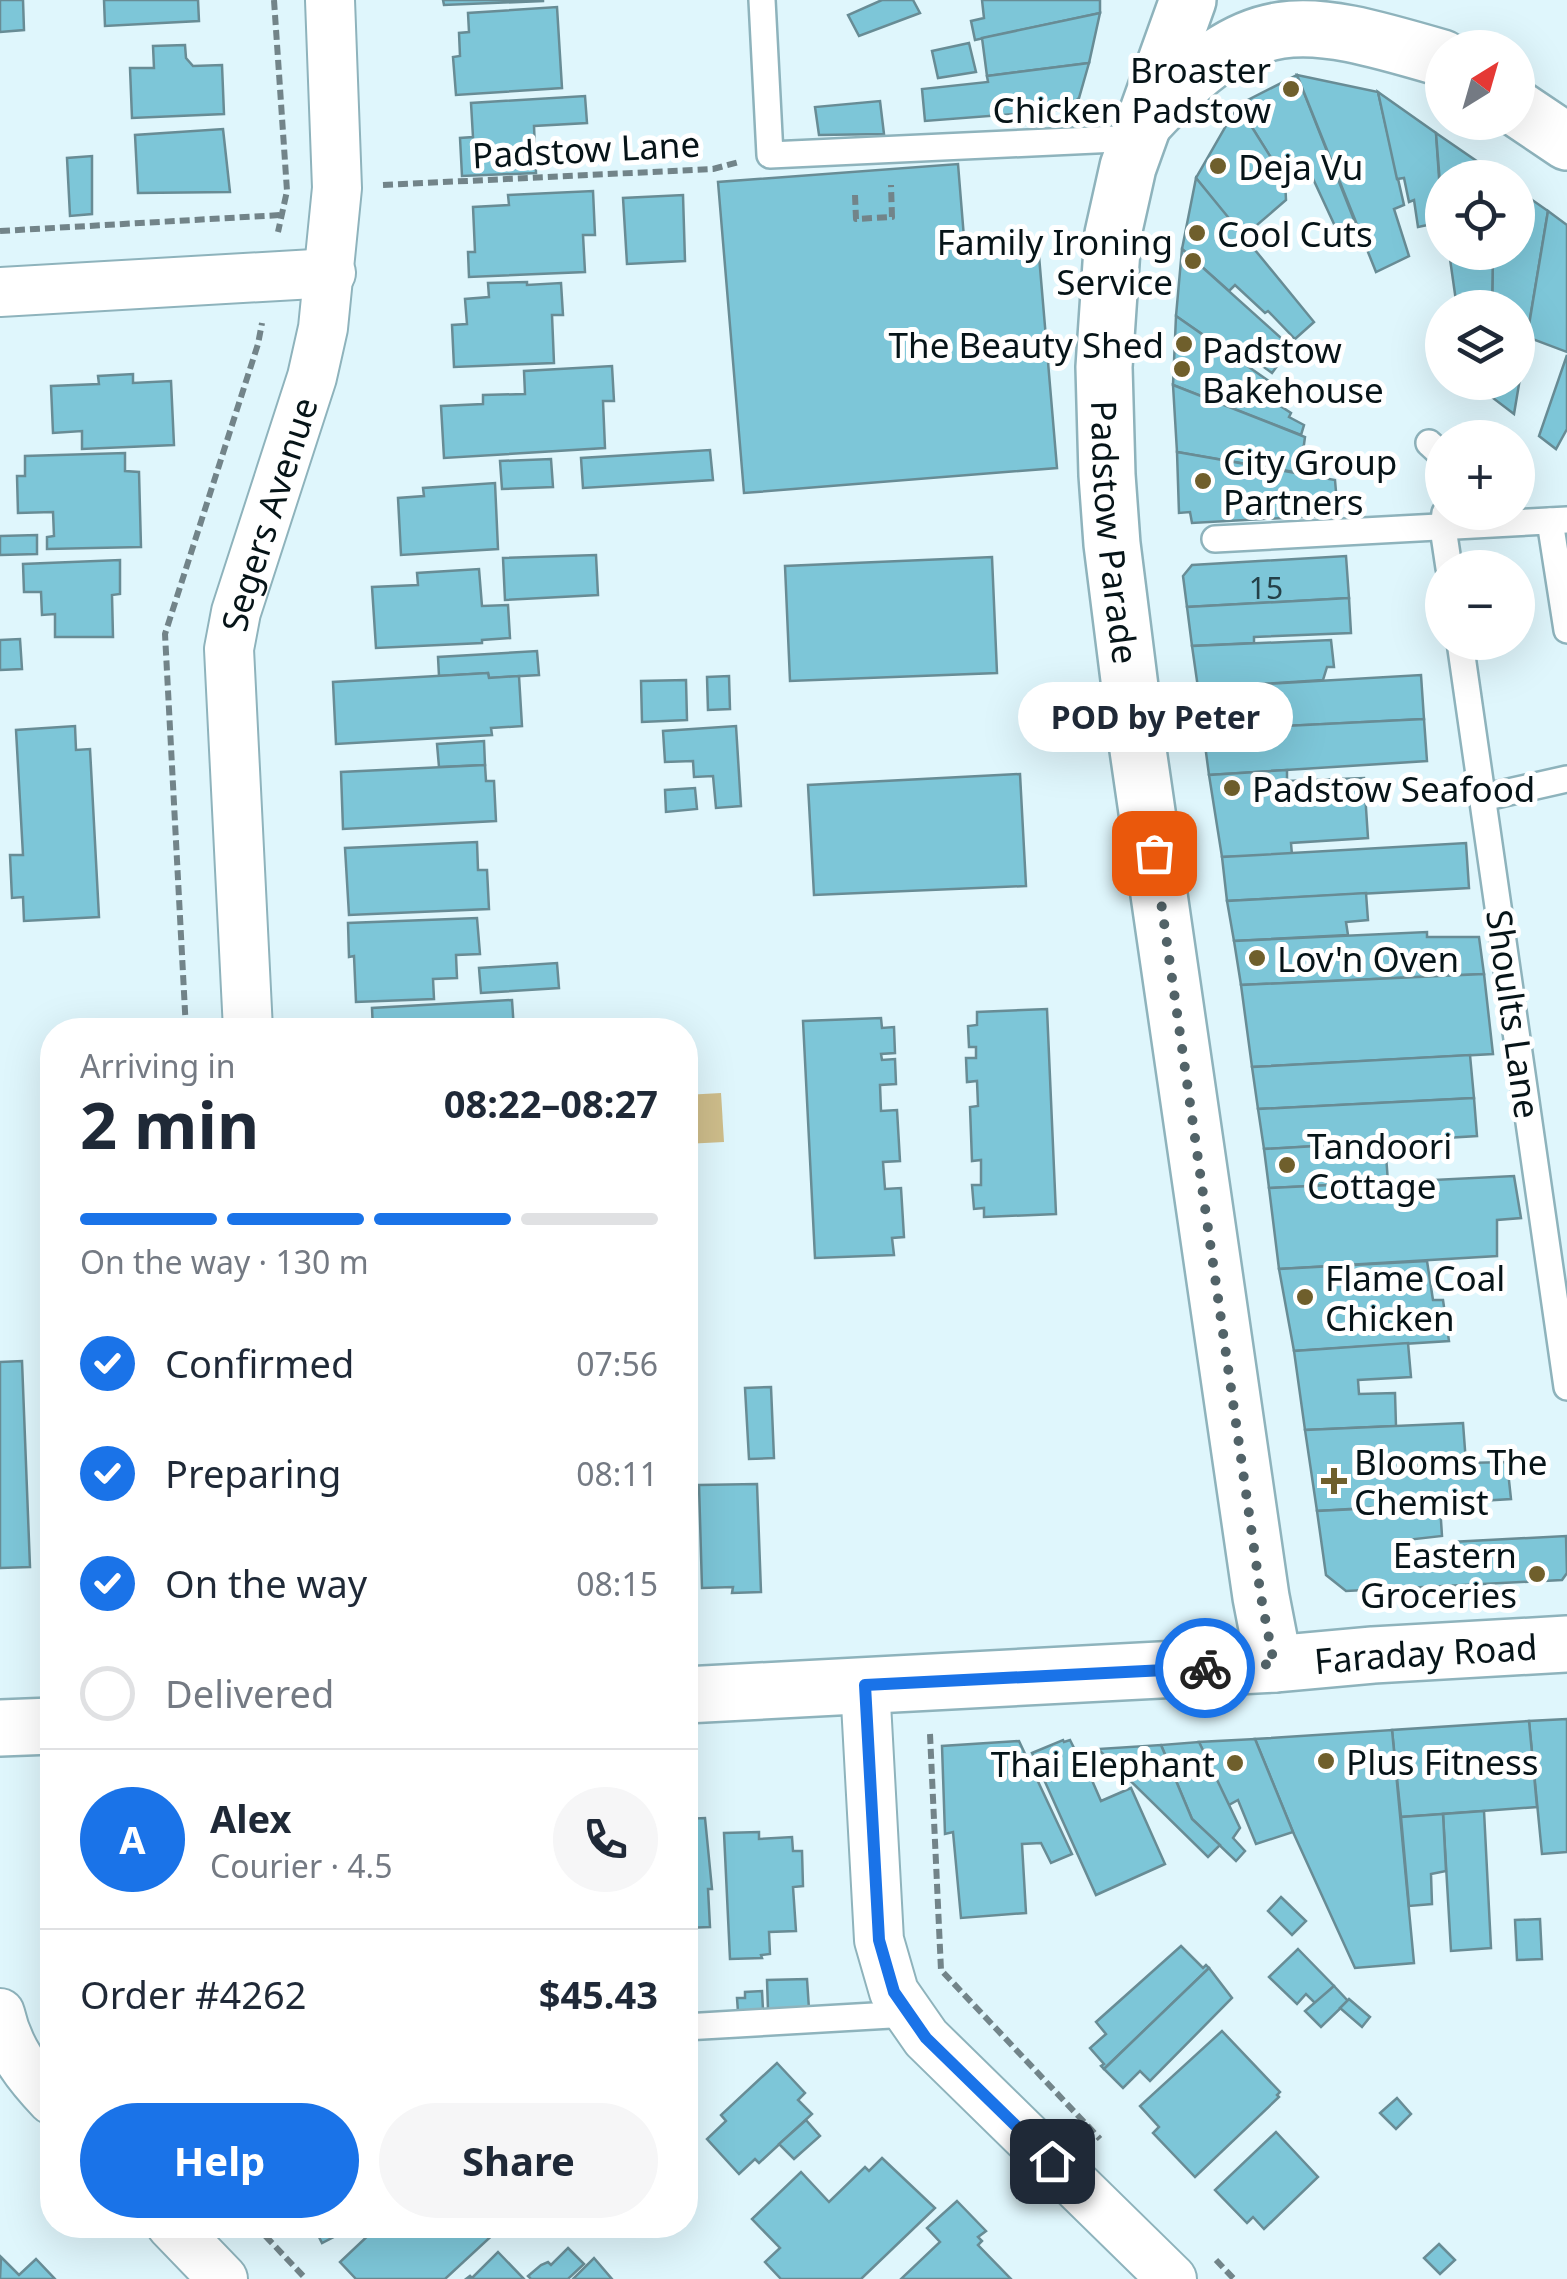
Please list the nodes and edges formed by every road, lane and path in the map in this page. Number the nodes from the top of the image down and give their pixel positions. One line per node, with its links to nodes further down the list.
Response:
1 (330, 0): 17 (street, Segers Avenue)
2 (762, 0): 12 (lane)
3 (1146, 0): 8 (street)
4 (1188, 0): 8 (street, Padstow Parade)
5 (1360, 0): 6 (street)
6 (1425, 46)
7 (1425, 53): 8 (street)
8 (1145, 117): 11 (lane); 29 (street, Padstow Parade)
9 (1535, 120): 10 (street)
10 (1567, 142)
11 (889, 148): 12 (lane); 14 (path)
12 (770, 155): 13 (path, Padstow Lane)
13 (404, 183)
14 (854, 194)
15 (281, 216): 16 (path)
16 (0, 231)
17 (331, 274): 18 (street); 26 (street, Segers Avenue)
18 (0, 292)
19 (1558, 520): 22 (lane)
20 (1425, 522): 21 (lane)
21 (1216, 539)
22 (1567, 630)
23 (1463, 660): 25 (lane, Shoults Lane)
24 (1567, 778): 25 (lane)
25 (1482, 798): 27 (lane, Shoults Lane)
26 (247, 1018)
27 (1567, 1386)
28 (1567, 1644): 29 (street, Faraday Road)
29 (1274, 1664): 30 (street, Faraday Road)
30 (865, 1685): 31 (street, Faraday Road); 36 (street)
31 (698, 1694)
32 (40, 1726): 33 (street)
33 (0, 1728)
34 (930, 1734): 39 (path)
35 (0, 2013): 38 (street)
36 (908, 2014): 37 (lane); 42 (street)
37 (698, 2026)
38 (40, 2075)
39 (1102, 2141)
40 (184, 2238): 43 (street)
41 (267, 2238): 44 (path)
42 (1190, 2266): 45 (path)
43 (223, 2279)
44 (306, 2279)
45 (1234, 2279)

